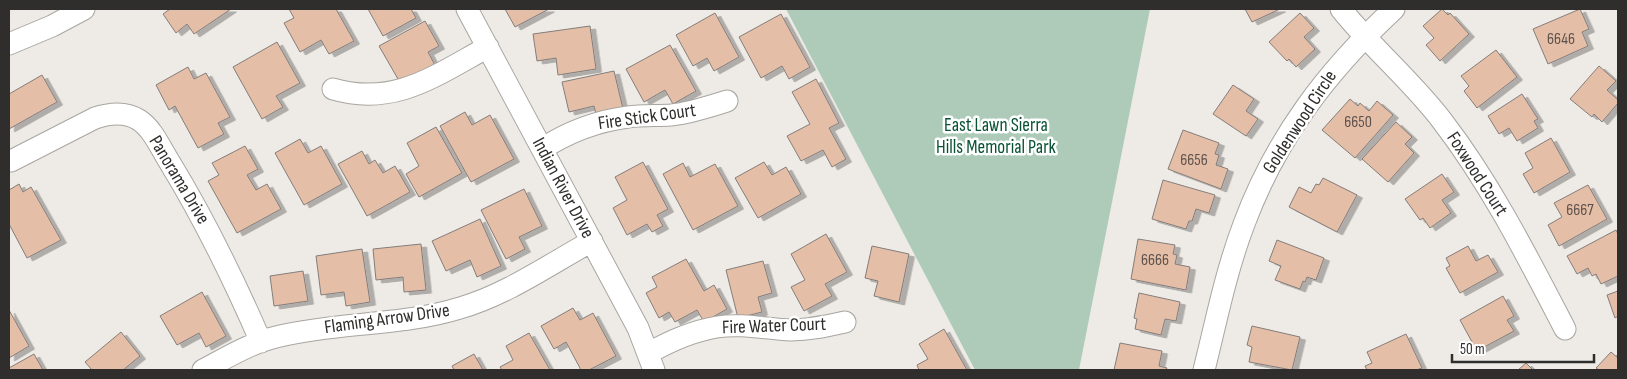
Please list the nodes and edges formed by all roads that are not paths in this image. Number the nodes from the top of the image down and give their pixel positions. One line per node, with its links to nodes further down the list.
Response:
1 (84, 9): 6 (street)
2 (467, 9): 7 (street, Indian River Drive)
3 (1342, 9): 5 (street, Foxwood Court)
4 (1394, 9): 5 (street, Goldenwood Circle)
5 (1366, 36): 14 (street, Foxwood Court); 18 (street, Goldenwood Circle)
6 (9, 44)
7 (488, 47): 8 (street); 10 (street, Indian River Drive)
8 (333, 89)
9 (727, 101): 10 (street, Fire Stick Court)
10 (542, 149): 12 (street, Indian River Drive)
11 (11, 161): 15 (street, Panorama Drive)
12 (592, 241): 15 (street, Flaming Arrow Drive); 16 (street, Indian River Drive)
13 (845, 322): 16 (street, Fire Water Court)
14 (1564, 329)
15 (261, 342): 17 (street, Flaming Arrow Drive)
16 (652, 362)
17 (204, 370)
18 (1204, 370)

